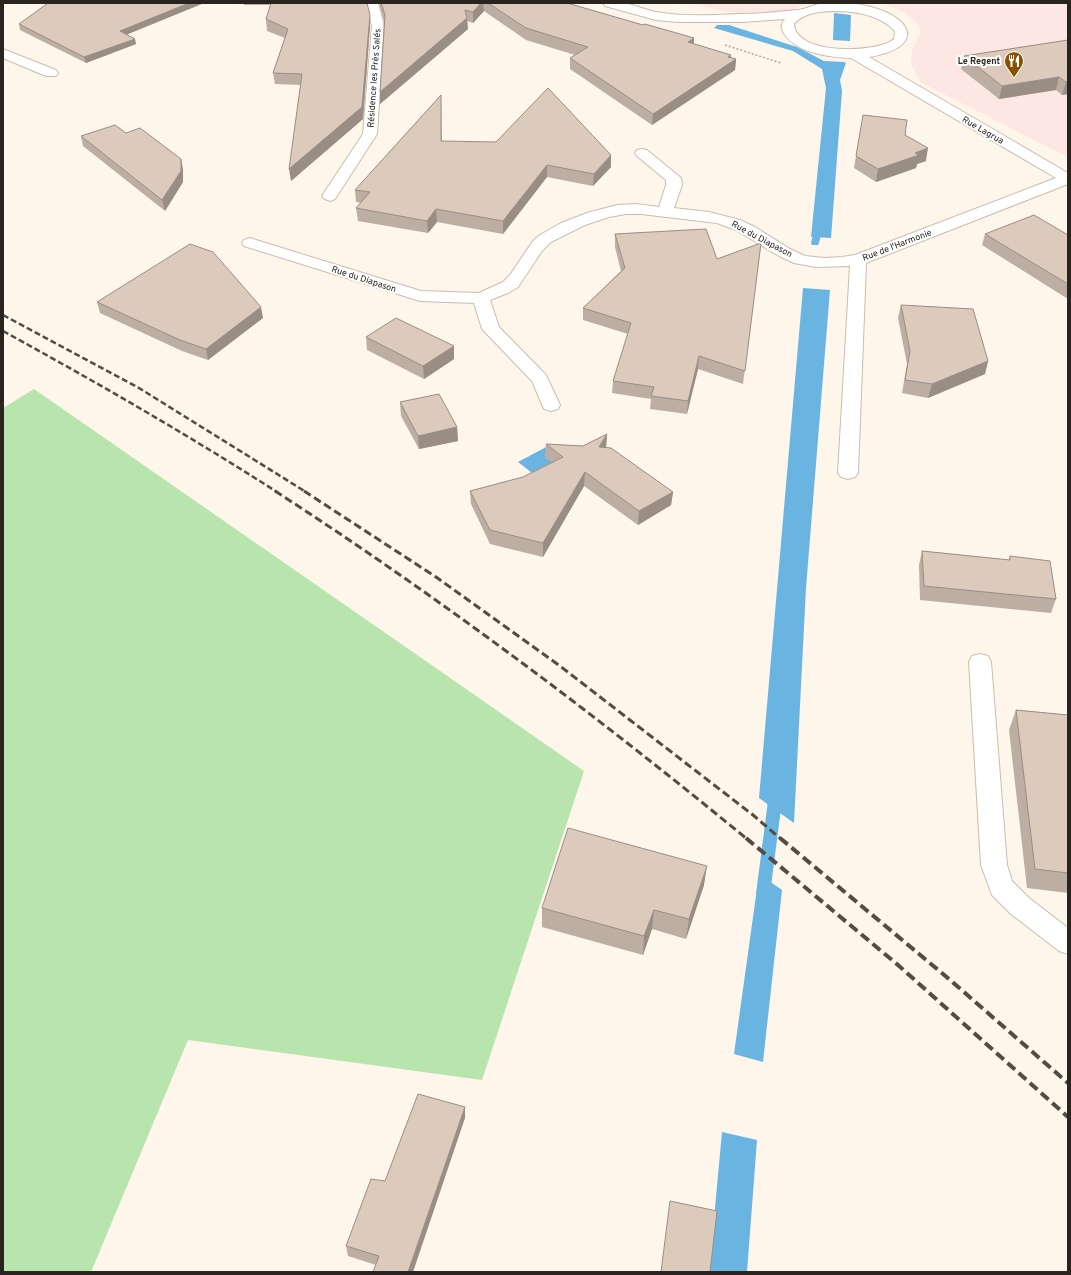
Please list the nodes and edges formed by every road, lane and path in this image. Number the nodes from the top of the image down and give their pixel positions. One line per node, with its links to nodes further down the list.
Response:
1 (367, 3): 15 (street, Résidence les Près Salés)
2 (609, 3): 5 (street)
3 (689, 6): 5 (street)
4 (799, 14): 6 (street); 7 (street); 8 (street)
5 (705, 17): 6 (street)
6 (742, 18): 7 (street)
7 (789, 32): 10 (street)
8 (892, 46): 10 (street); 12 (street)
9 (3, 53): 11 (street)
10 (853, 53): 12 (street, Rue Lagrua)
11 (51, 73)
12 (897, 80): 14 (street, Rue Lagrua)
13 (642, 152): 16 (street)
14 (1068, 179): 18 (street, Rue de l'Harmonie)
15 (330, 196)
16 (665, 212): 18 (street, Rue du Diapason); 19 (street, Rue du Diapason)
17 (250, 243): 19 (street, Rue du Diapason)
18 (858, 260): 21 (street, Rue de l'Harmonie)
19 (481, 298): 20 (street)
20 (551, 405)
21 (848, 474)
22 (980, 662): 23 (street)
23 (1068, 943)

